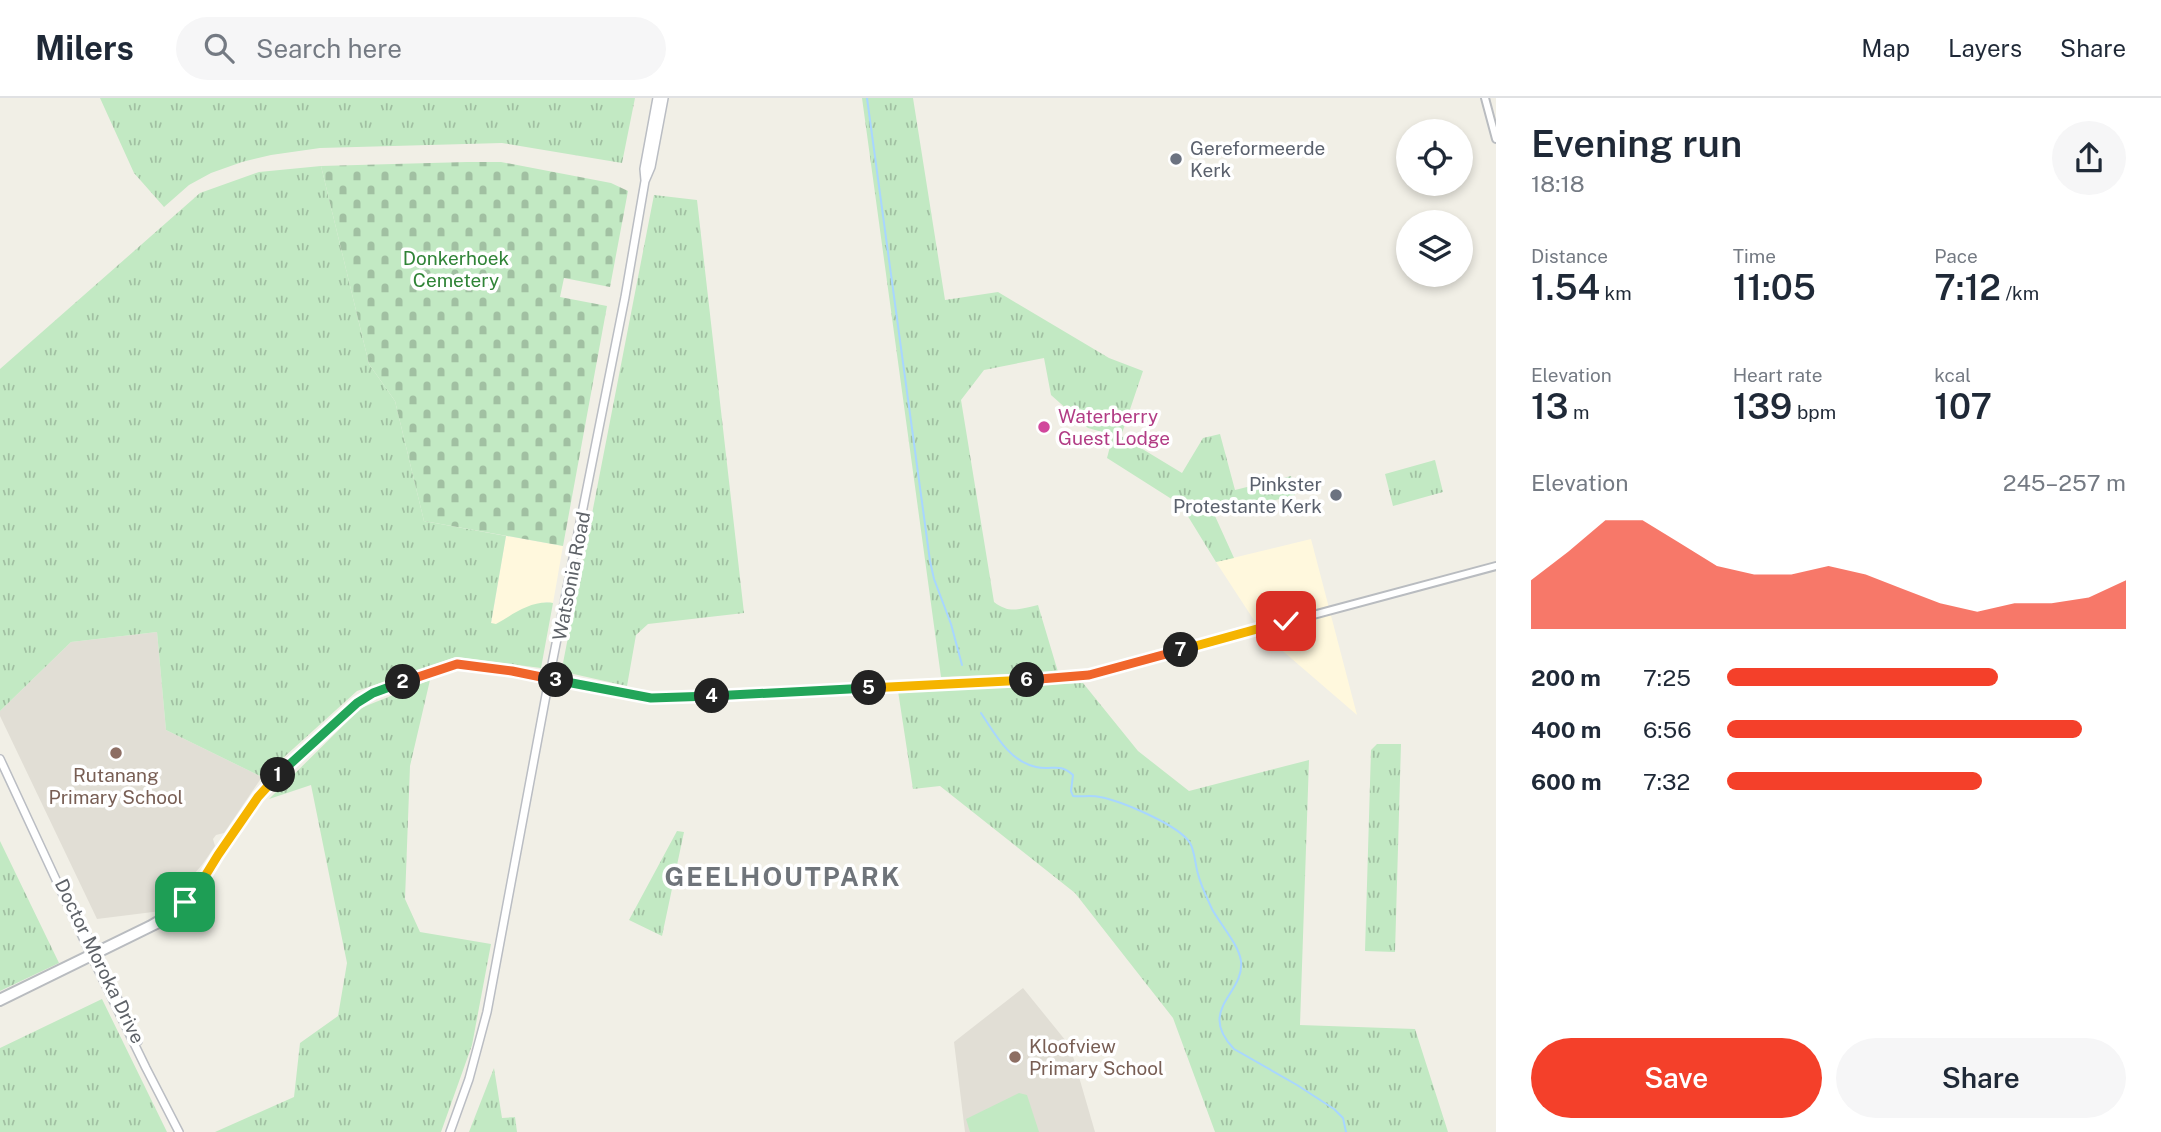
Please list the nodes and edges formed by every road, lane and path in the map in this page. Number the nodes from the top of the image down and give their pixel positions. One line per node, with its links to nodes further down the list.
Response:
1 (657, 98): 5 (main road, Watsonia Road)
2 (664, 98): 5 (main road, Watsonia Road)
3 (1485, 98): 4 (street)
4 (1496, 139)
5 (645, 181): 7 (main road, Watsonia Road)
6 (1496, 566): 7 (street)
7 (549, 679): 9 (street); 12 (main road, Watsonia Road)
8 (0, 759): 9 (main road, Doctor Moroka Drive)
9 (93, 954): 10 (street); 11 (main road, Doctor Moroka Drive)
10 (0, 1000)
11 (179, 1132)
12 (450, 1132)

